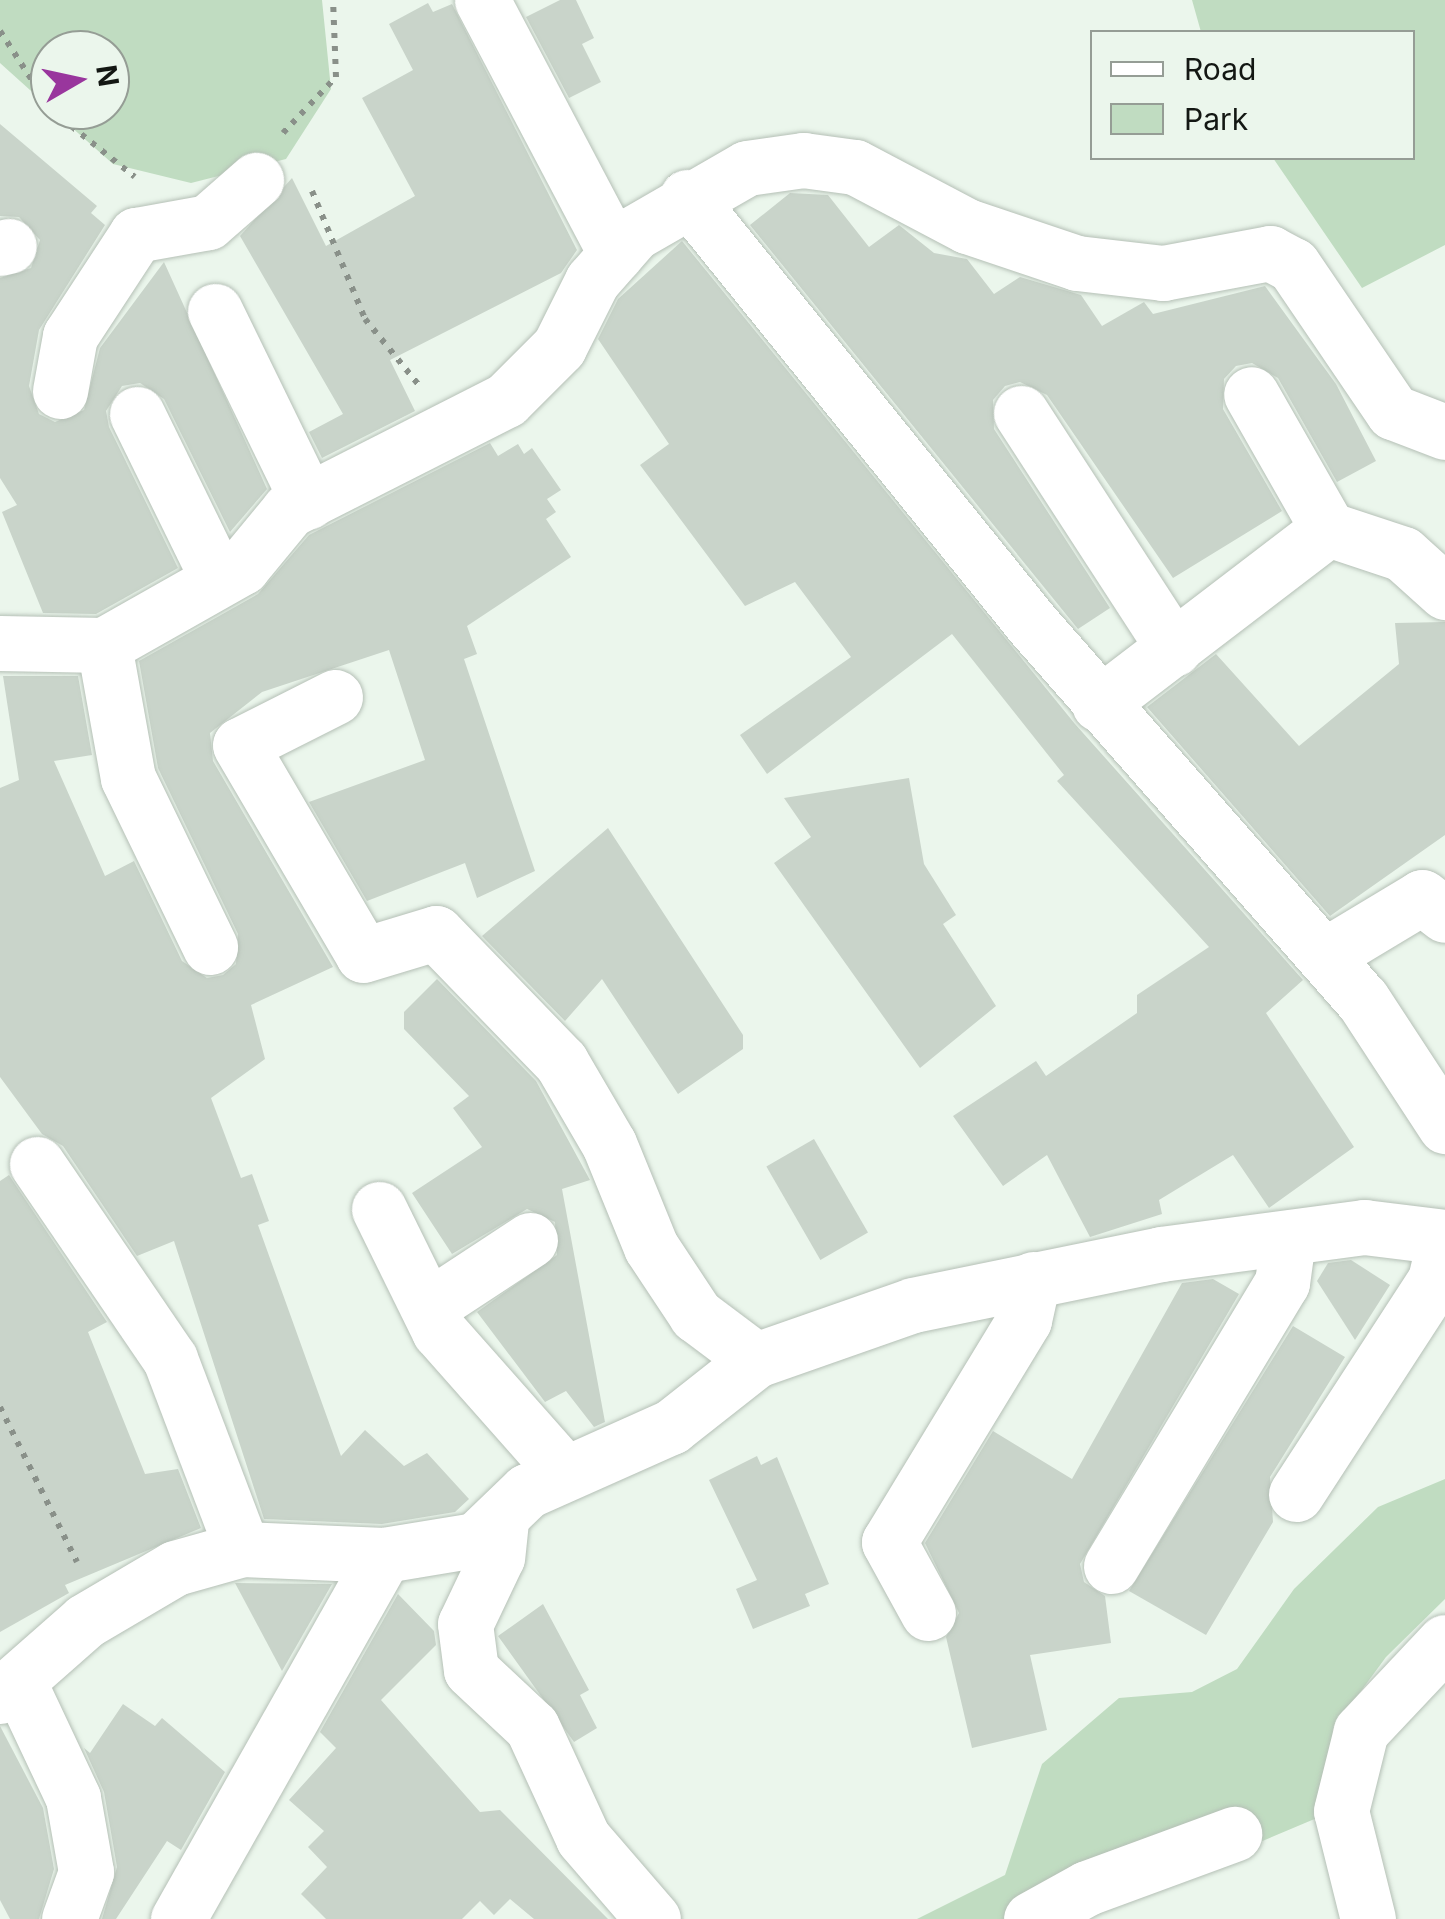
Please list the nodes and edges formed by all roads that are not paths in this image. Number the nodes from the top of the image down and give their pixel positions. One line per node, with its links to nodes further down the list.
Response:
1 (482, 0): 4 (street)
2 (263, 160): 6 (street)
3 (688, 197): 4 (street); 10 (street); 19 (street)
4 (616, 254): 11 (street)
5 (215, 312): 11 (street)
6 (60, 391)
7 (1251, 394): 12 (street)
8 (1022, 413): 17 (street)
9 (137, 414): 13 (street)
10 (1445, 432)
11 (308, 502): 13 (street)
12 (1328, 529): 14 (street); 17 (street)
13 (216, 578): 16 (street)
14 (1445, 592)
15 (0, 642): 16 (street)
16 (104, 645): 21 (street)
17 (1174, 650): 19 (street)
18 (335, 697): 31 (street)
19 (1100, 704): 22 (street)
20 (1445, 915): 22 (street)
21 (210, 946)
22 (1324, 956): 23 (street)
23 (1445, 1126)
24 (37, 1164): 35 (street)
25 (379, 1209): 30 (street)
26 (1445, 1238): 28 (street); 33 (street)
27 (530, 1240): 30 (street)
28 (1288, 1240): 29 (street); 37 (street)
29 (1033, 1279): 31 (street); 38 (street)
30 (428, 1308): 32 (street)
31 (756, 1360): 32 (street)
32 (562, 1470): 34 (street)
33 (1296, 1494)
34 (501, 1521): 36 (street); 44 (street)
35 (242, 1549): 36 (street); 40 (street)
36 (384, 1555): 43 (street)
37 (1111, 1566)
38 (928, 1614)
39 (1445, 1642): 46 (street)
40 (9, 1689): 42 (street)
41 (1234, 1834): 45 (street)
42 (69, 1919)
43 (178, 1919)
44 (653, 1919)
45 (1032, 1919)
46 (1368, 1919)

